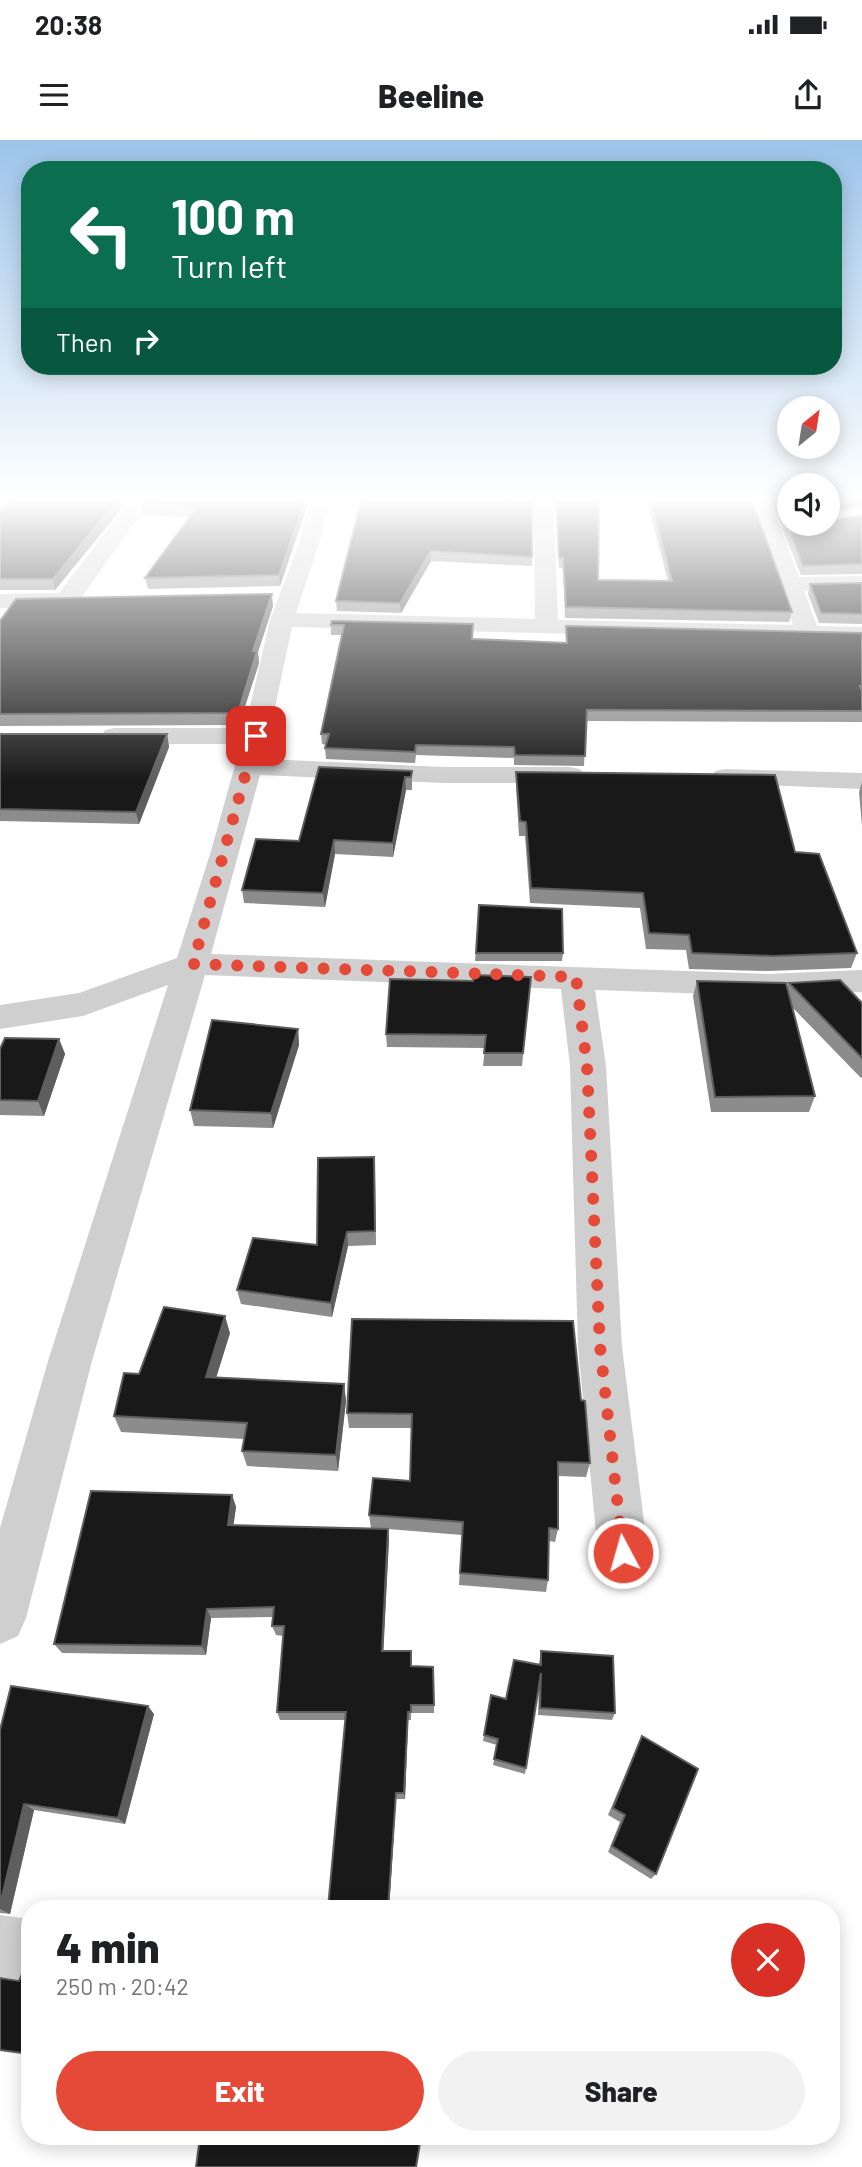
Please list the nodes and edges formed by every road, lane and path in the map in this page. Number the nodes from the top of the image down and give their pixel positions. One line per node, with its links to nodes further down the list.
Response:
1 (72, 592): 5 (street)
2 (285, 592): 8 (street)
3 (546, 592): 9 (street)
4 (792, 592): 10 (street)
5 (66, 600): 6 (street); 7 (street)
6 (92, 600)
7 (0, 601)
8 (279, 604): 9 (street); 13 (street)
9 (547, 625): 10 (street)
10 (807, 631): 11 (street)
11 (862, 634)
12 (94, 736): 13 (street)
13 (252, 751): 14 (street); 17 (street)
14 (591, 775)
15 (700, 777): 16 (street)
16 (862, 781)
17 (193, 964): 18 (street); 20 (street); 22 (street)
18 (576, 977): 19 (street); 21 (street)
19 (862, 981)
20 (0, 1017)
21 (623, 1553)
22 (0, 1618)
23 (0, 1946): 24 (street)
24 (21, 1949)

